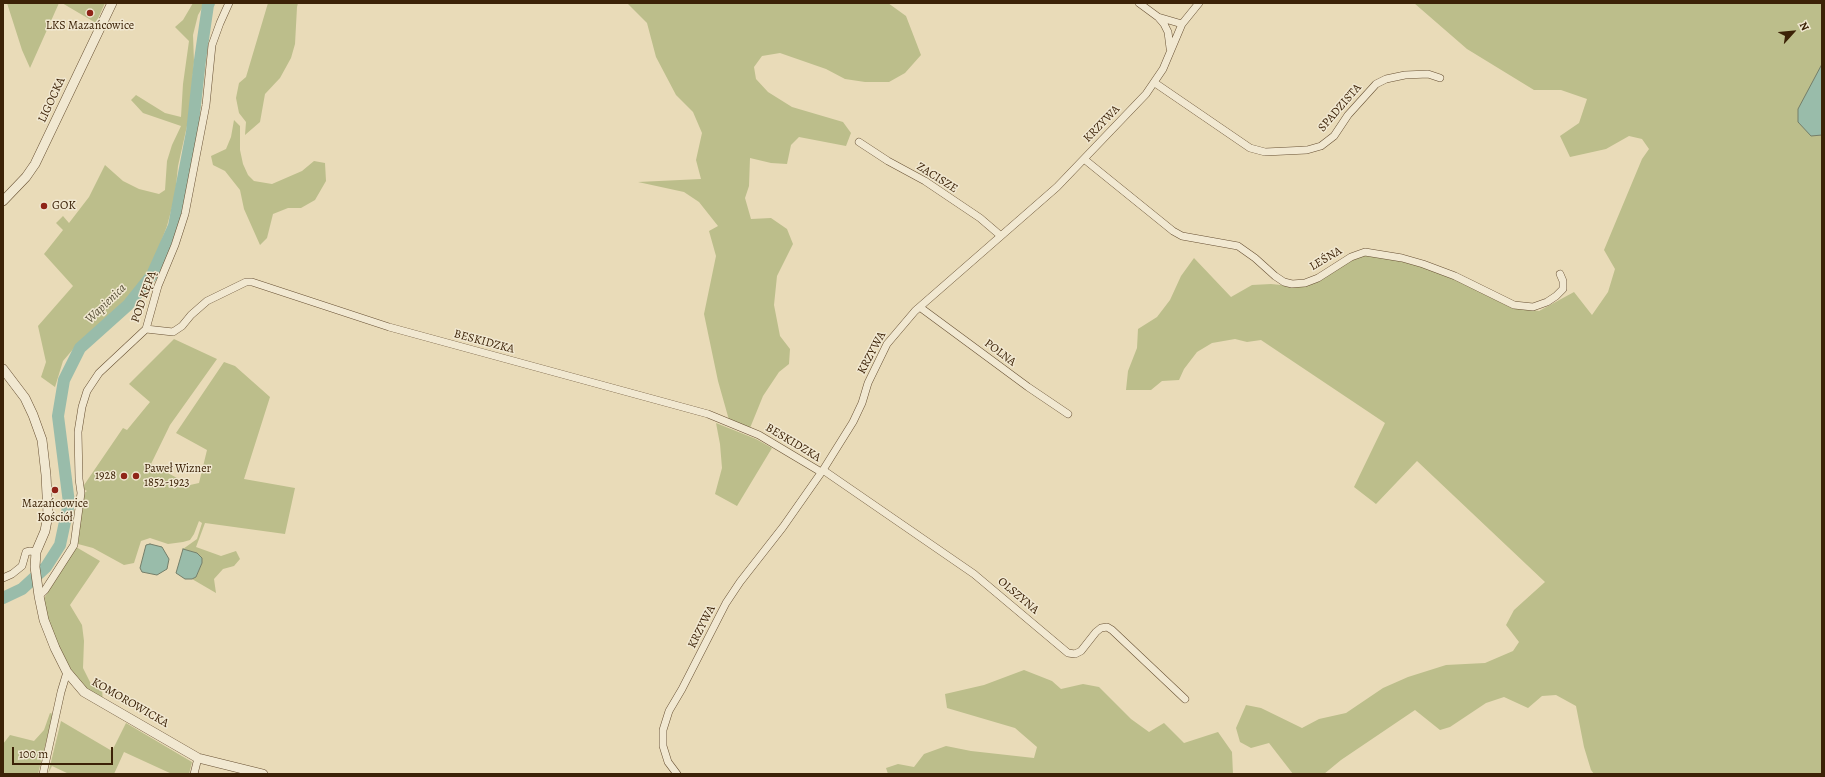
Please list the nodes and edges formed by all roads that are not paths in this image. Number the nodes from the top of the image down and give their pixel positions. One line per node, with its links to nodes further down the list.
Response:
1 (112, 3): 12 (street, LIGOCKA)
2 (229, 3): 16 (street, POD KĘPĄ)
3 (1139, 3): 5 (street)
4 (1198, 3): 6 (street, KRZYWA)
5 (1158, 17): 6 (street); 7 (street)
6 (1182, 24): 7 (street, KRZYWA)
7 (1170, 50): 9 (street, KRZYWA)
8 (1440, 78): 9 (street, SPADZISTA)
9 (1155, 83): 11 (street, KRZYWA)
10 (859, 142): 13 (street, ZACISZE)
11 (1084, 159): 13 (street, KRZYWA); 14 (street, LEŚNA)
12 (3, 201)
13 (1001, 236): 15 (street, KRZYWA)
14 (1560, 274)
15 (920, 308): 18 (street, POLNA); 19 (street, KRZYWA)
16 (146, 329): 19 (street, BESKIDZKA); 22 (street, POD KĘPĄ)
17 (3, 369): 20 (street, KOMOROWICKA)
18 (1068, 414)
19 (822, 471): 24 (street, OLSZYNA); 29 (street, KRZYWA)
20 (36, 552): 21 (street); 22 (street, KOMOROWICKA)
21 (3, 578)
22 (38, 592): 23 (street, KOMOROWICKA)
23 (67, 672): 25 (street, KOMOROWICKA); 26 (street)
24 (1185, 699)
25 (198, 758): 27 (street); 28 (street, KOMOROWICKA)
26 (42, 774)
27 (194, 774)
28 (263, 774)
29 (677, 774)

